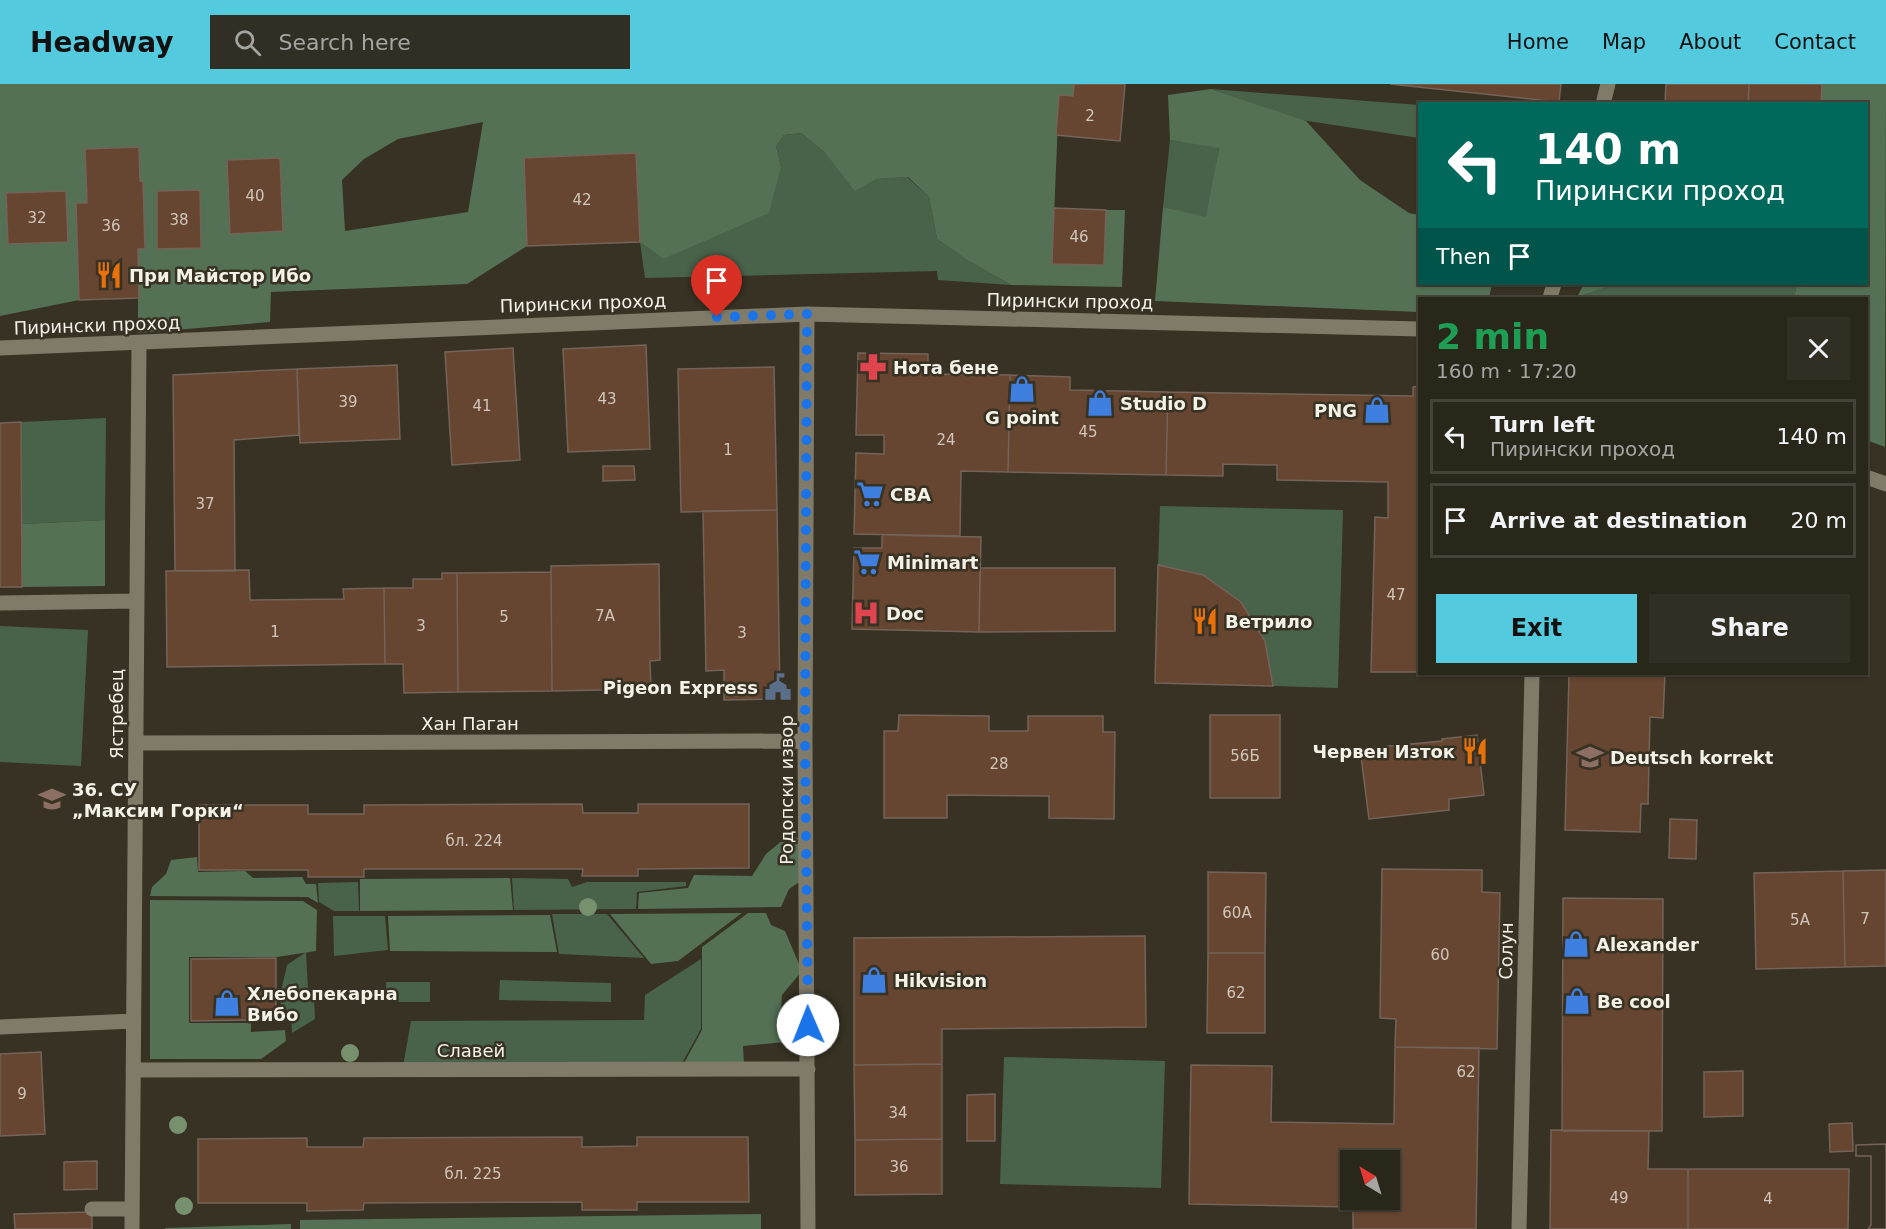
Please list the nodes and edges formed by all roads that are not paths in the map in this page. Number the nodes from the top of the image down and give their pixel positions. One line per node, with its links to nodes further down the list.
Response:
1 (1608, 84): 2 (street)
2 (1604, 102)
3 (807, 314): 4 (street, Пирински проход); 5 (street, Пирински проход); 12 (street, Родопски извор)
4 (1418, 329)
5 (138, 344): 6 (street, Пирински проход); 9 (street, Ястребец)
6 (0, 348)
7 (1868, 478): 8 (street)
8 (1886, 484)
9 (137, 601): 10 (street); 13 (street, Ястребец)
10 (0, 603)
11 (1533, 675): 22 (street, Солун)
12 (805, 741): 13 (street, Хан Паган); 16 (street, Родопски извор)
13 (135, 743): 14 (street, Ястребец)
14 (134, 1021): 15 (street); 17 (street, Ястребец)
15 (0, 1027)
16 (808, 1069): 17 (street, Славей); 21 (street, Родопски извор)
17 (133, 1070): 19 (street, Ястребец)
18 (92, 1209): 19 (street)
19 (132, 1209): 20 (street, Ястребец)
20 (132, 1229)
21 (808, 1229)
22 (1519, 1229)

